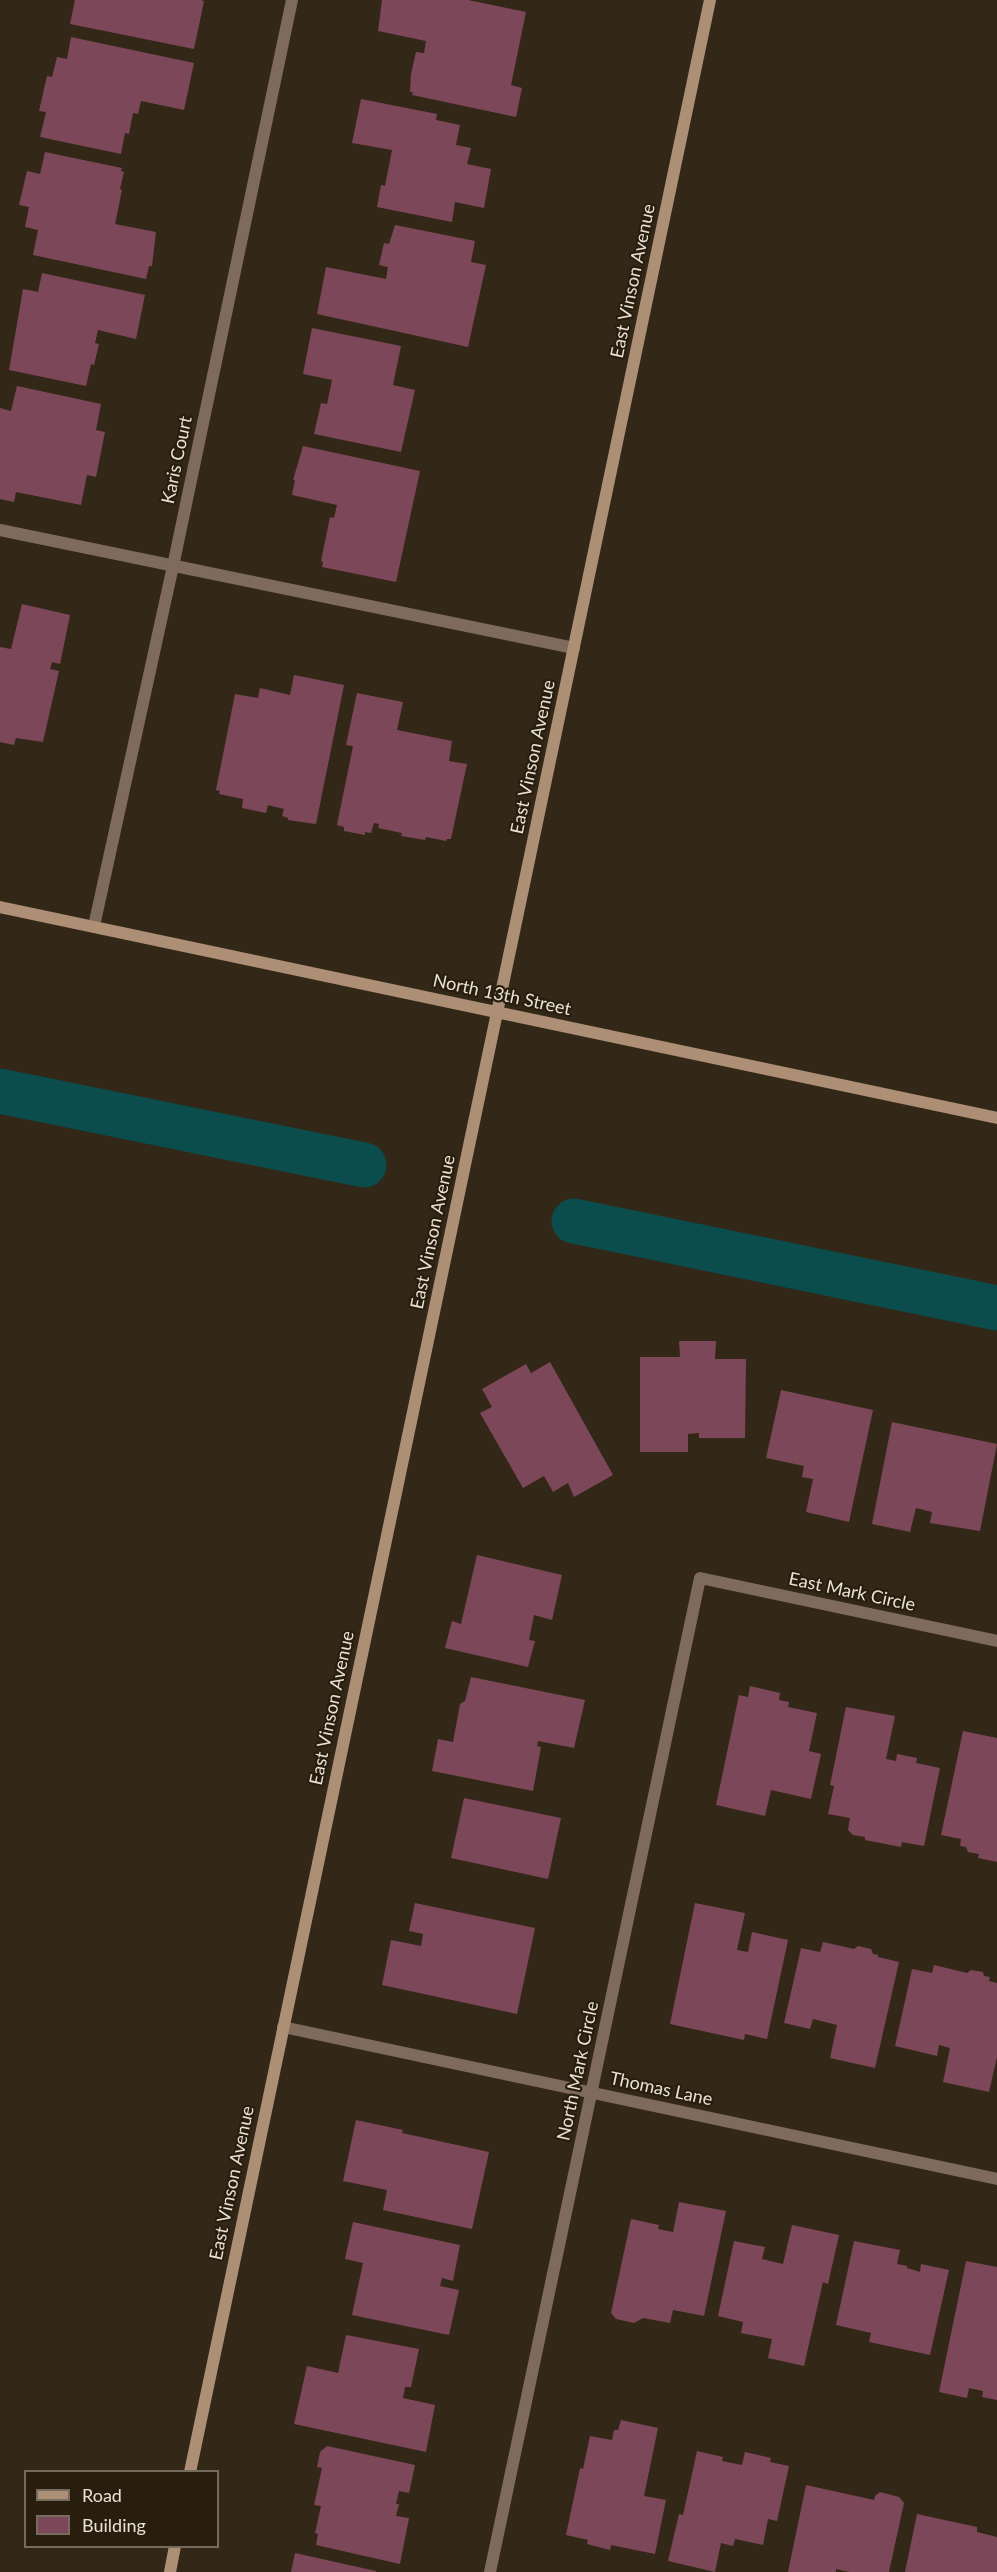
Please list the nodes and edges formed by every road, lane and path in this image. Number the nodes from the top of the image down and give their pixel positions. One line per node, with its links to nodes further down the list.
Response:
1 (292, 0): 4 (street, Karis Court)
2 (710, 0): 5 (street, East Vinson Avenue)
3 (0, 530): 4 (street)
4 (173, 566): 5 (street); 7 (street, Karis Court)
5 (574, 648): 8 (street, East Vinson Avenue)
6 (0, 907): 7 (street, North 13th Street)
7 (94, 926): 8 (street, North 13th Street)
8 (498, 1013): 9 (street, North 13th Street); 12 (street, East Vinson Avenue)
9 (997, 1118)
10 (700, 1578): 11 (street, East Mark Circle); 13 (street, North Mark Circle)
11 (997, 1641)
12 (283, 2027): 13 (street, Thomas Lane); 15 (street, East Vinson Avenue)
13 (591, 2092): 14 (street, Thomas Lane); 18 (street, North Mark Circle)
14 (997, 2179)
15 (190, 2470)
16 (175, 2548): 17 (street)
17 (170, 2572)
18 (490, 2572)

